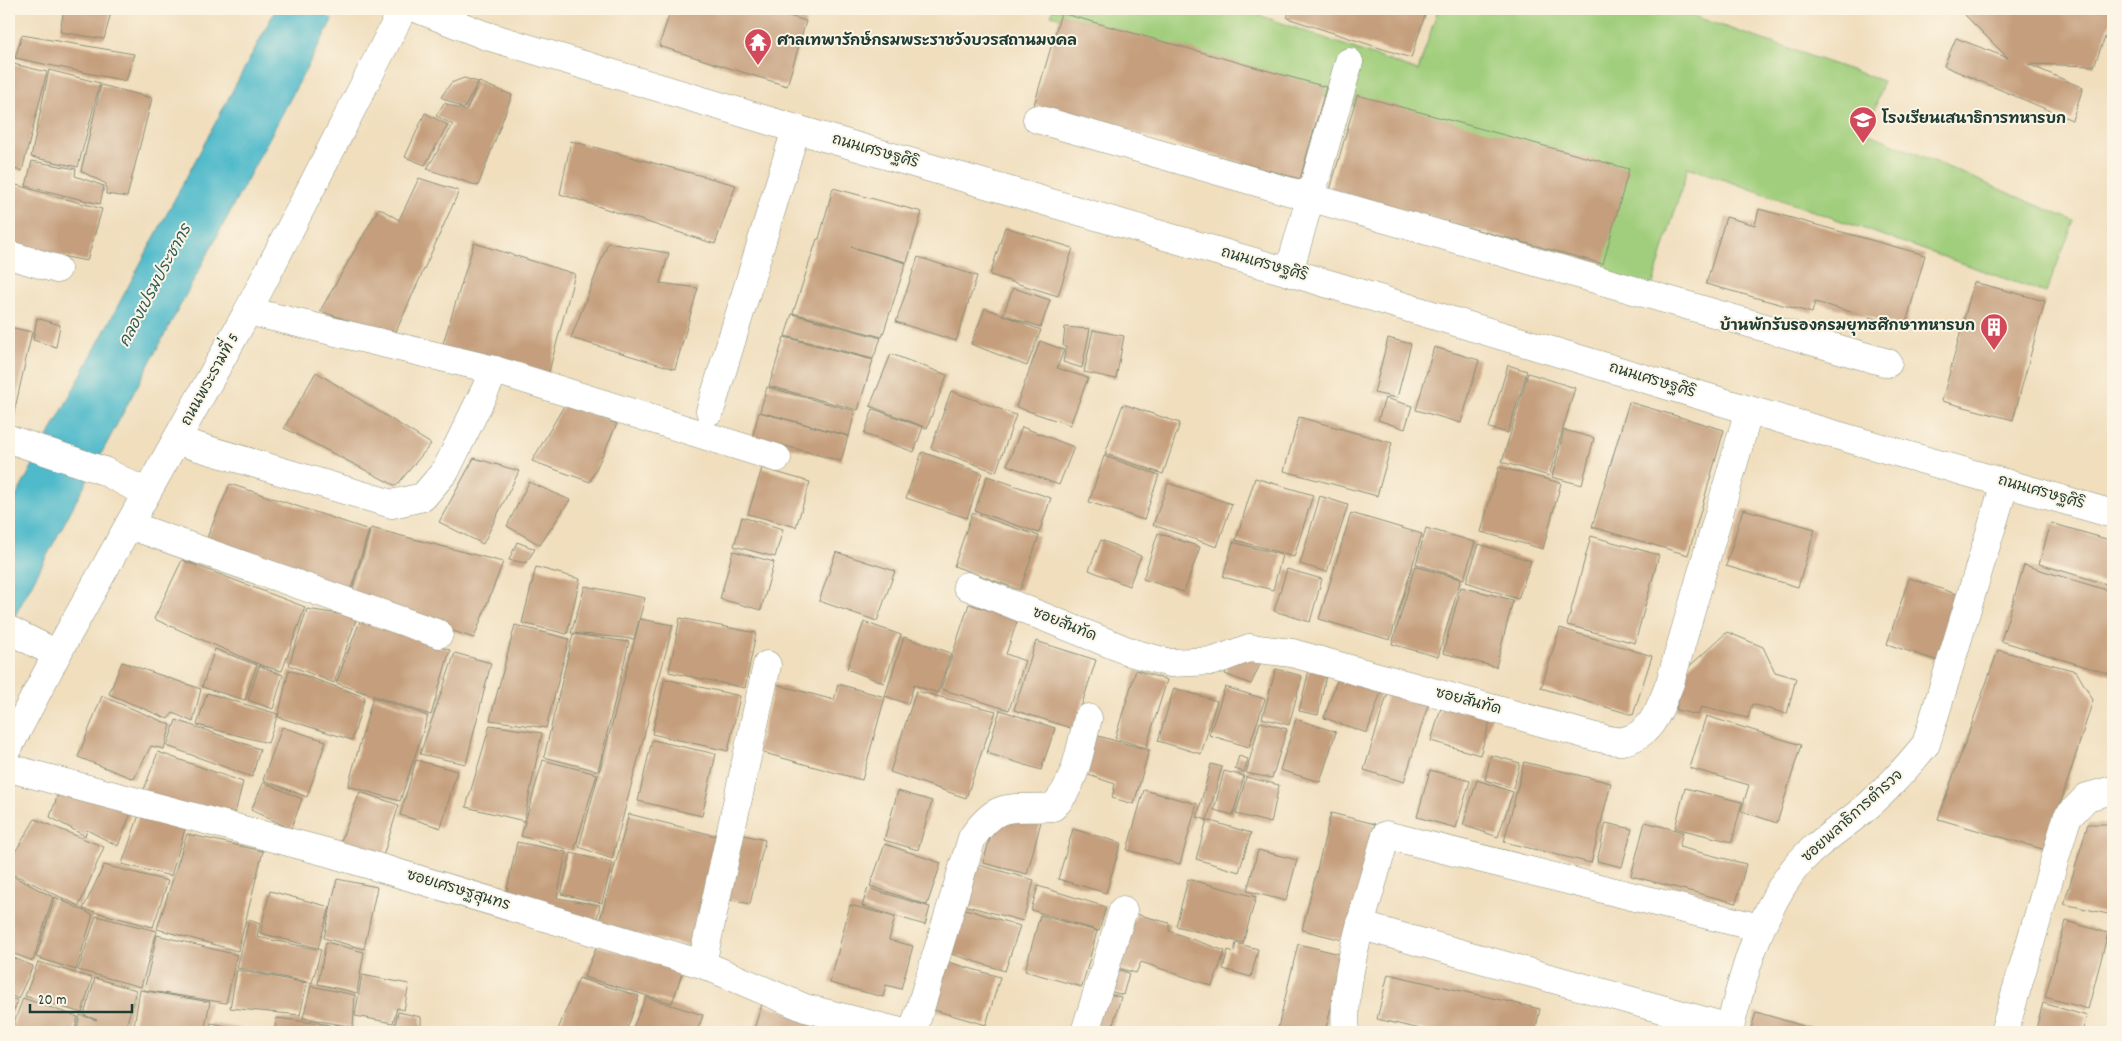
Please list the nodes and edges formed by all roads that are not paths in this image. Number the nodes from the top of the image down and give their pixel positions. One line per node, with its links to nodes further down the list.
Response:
1 (403, 9): 10 (street, ถนนพระรามที่ 5)
2 (418, 9): 5 (street, ถนนเศรษฐศิริ)
3 (1349, 62): 6 (street)
4 (1037, 119): 6 (street)
5 (796, 129): 9 (street, ถนนเศรษฐศิริ); 14 (street)
6 (1310, 197): 9 (street); 11 (street)
7 (9, 255): 8 (street)
8 (57, 268)
9 (1289, 272): 13 (street, ถนนเศรษฐศิริ)
10 (248, 311): 12 (street); 16 (street, ถนนพระรามที่ 5)
11 (1888, 363)
12 (495, 370): 16 (street); 17 (street)
13 (1749, 410): 18 (street, ถนนเศรษฐศิริ); 22 (street, ซอยสันทัด)
14 (710, 411)
15 (15, 441): 19 (street)
16 (178, 441): 19 (street, ถนนพระรามที่ 5)
17 (777, 458)
18 (2005, 483): 20 (street, ถนนเศรษฐศิริ); 33 (street, ซอยพลาธิการตำรวจ)
19 (146, 493): 21 (street, ถนนพระรามที่ 5)
20 (2113, 514)
21 (129, 525): 24 (street); 25 (street, ถนนพระรามที่ 5)
22 (967, 586)
23 (11, 631): 25 (street)
24 (439, 634)
25 (57, 654): 28 (street, ถนนพระรามที่ 5)
26 (767, 664): 34 (street)
27 (1088, 718): 37 (street)
28 (9, 746)
29 (9, 768): 34 (street, ซอยเศรษฐสุนทร)
30 (2113, 790): 40 (street)
31 (1123, 910): 38 (street)
32 (1362, 926): 33 (street); 35 (street); 39 (street)
33 (1760, 928): 35 (street, ซอยพลาธิการตำรวจ)
34 (702, 964): 36 (street, ซอยเศรษฐสุนทร)
35 (1730, 1030)
36 (901, 1032)
37 (913, 1032)
38 (1084, 1032)
39 (1346, 1032)
40 (2004, 1032)

